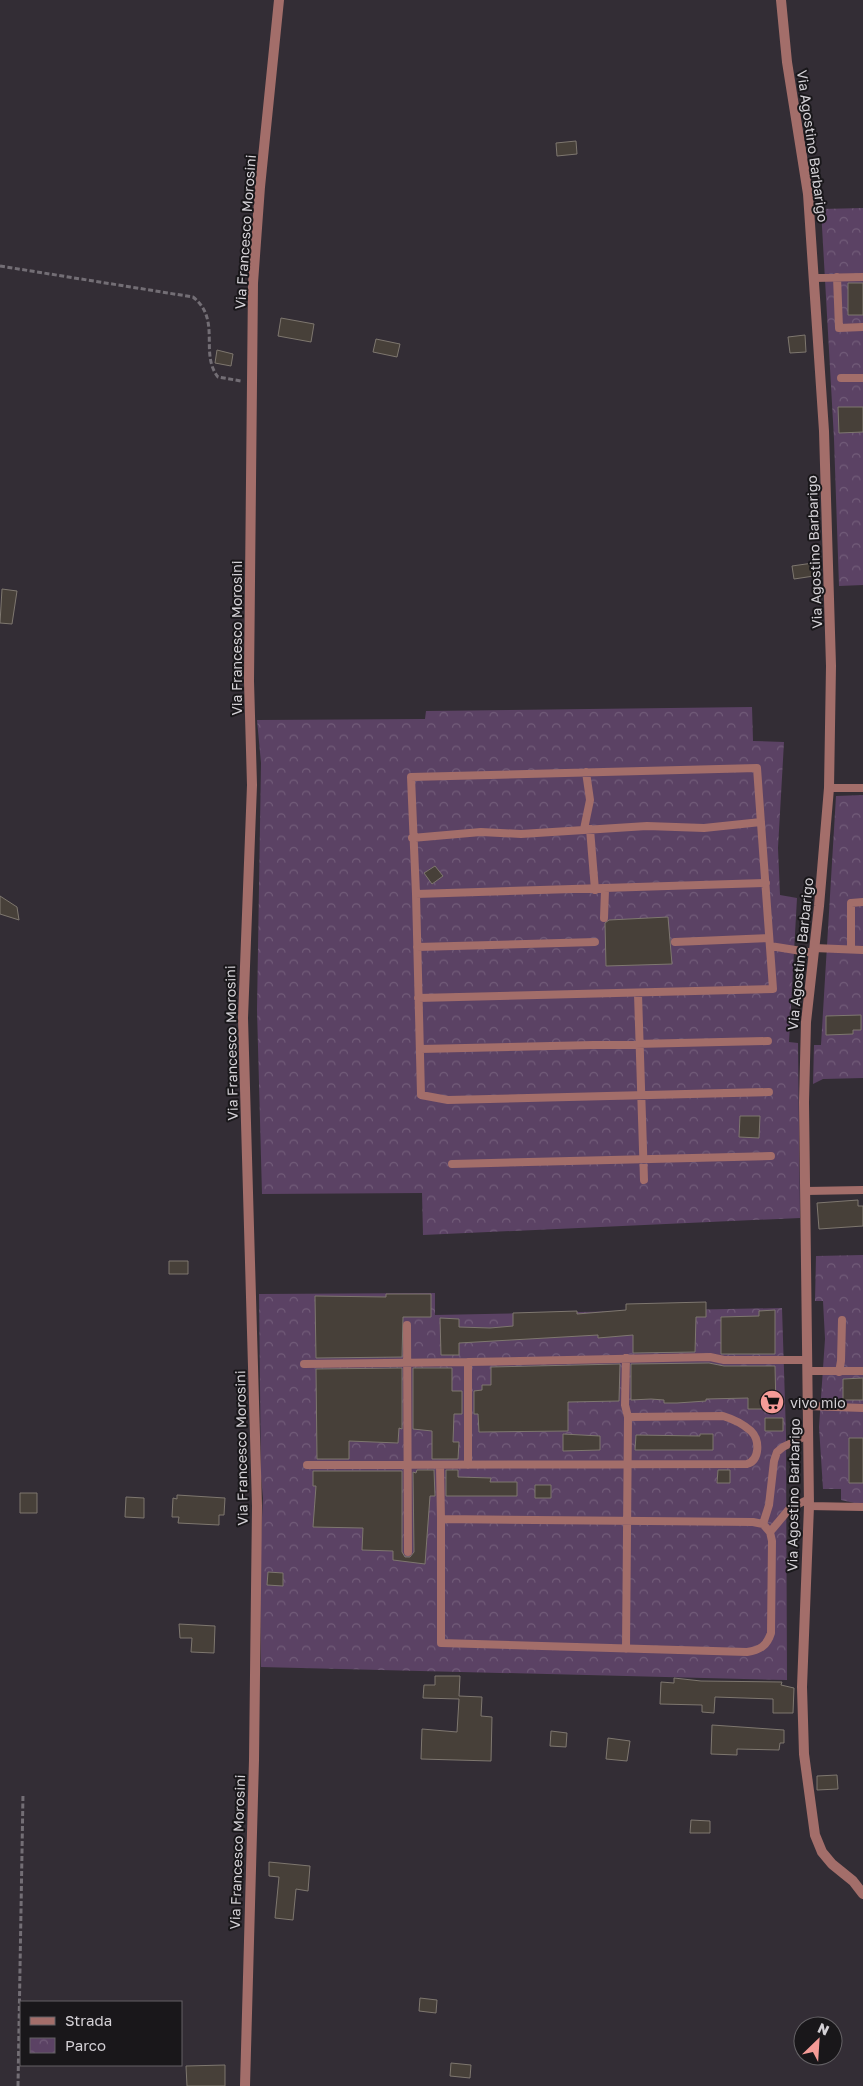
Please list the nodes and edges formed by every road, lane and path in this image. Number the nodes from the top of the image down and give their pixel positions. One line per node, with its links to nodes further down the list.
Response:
1 (279, 0): 10 (street, Via Francesco Morosini)
2 (781, 0): 6 (street, Via Agostino Barbarigo)
3 (0, 266): 10 (path)
4 (863, 276): 5 (lane)
5 (837, 277): 6 (lane); 7 (lane)
6 (814, 278): 12 (street, Via Agostino Barbarigo)
7 (863, 327)
8 (841, 378): 9 (lane)
9 (863, 378)
10 (253, 382): 75 (street, Via Francesco Morosini)
11 (586, 772): 14 (lane); 15 (lane); 16 (lane)
12 (829, 788): 13 (lane); 28 (street, Via Agostino Barbarigo)
13 (863, 788)
14 (761, 822): 15 (lane); 17 (lane)
15 (587, 829): 16 (lane); 18 (lane)
16 (412, 838): 20 (lane)
17 (766, 883): 19 (lane); 25 (lane)
18 (595, 890): 19 (lane); 20 (lane)
19 (605, 890): 22 (lane)
20 (416, 894): 26 (lane)
21 (863, 902): 27 (lane)
22 (604, 918)
23 (595, 942): 26 (lane)
24 (675, 942): 25 (lane)
25 (770, 942): 28 (lane); 30 (lane)
26 (417, 947): 31 (lane)
27 (851, 949): 28 (lane); 29 (lane)
28 (814, 950): 42 (street, Via Agostino Barbarigo)
29 (863, 950)
30 (638, 994): 31 (lane); 33 (lane)
31 (418, 998): 34 (lane)
32 (768, 1041): 33 (lane)
33 (640, 1045): 34 (lane); 36 (lane)
34 (420, 1049): 36 (lane)
35 (769, 1092): 36 (lane)
36 (641, 1095): 38 (lane)
37 (772, 1156): 38 (lane)
38 (644, 1159): 39 (lane); 40 (lane)
39 (452, 1164)
40 (644, 1180)
41 (863, 1190): 42 (lane)
42 (806, 1192): 46 (street, Via Agostino Barbarigo)
43 (842, 1320): 52 (lane)
44 (407, 1325): 47 (lane)
45 (626, 1358): 46 (lane); 48 (lane); 55 (lane)
46 (807, 1360): 51 (street, Via Agostino Barbarigo)
47 (408, 1362): 48 (lane); 49 (lane); 59 (lane)
48 (468, 1362): 60 (lane)
49 (304, 1364)
50 (863, 1371): 52 (lane)
51 (807, 1372): 52 (lane); 53 (street, Via Agostino Barbarigo)
52 (839, 1372)
53 (808, 1406): 54 (lane); 56 (street, Via Agostino Barbarigo)
54 (863, 1408)
55 (628, 1417): 58 (lane); 58 (lane)
56 (808, 1435): 62 (street, Via Agostino Barbarigo); 66 (lane)
57 (306, 1464): 59 (lane)
58 (628, 1464): 60 (lane); 65 (lane)
59 (409, 1465): 61 (lane); 68 (lane)
60 (468, 1465): 61 (lane)
61 (440, 1466): 64 (lane)
62 (809, 1502): 63 (lane); 67 (lane); 71 (street, Via Agostino Barbarigo)
63 (863, 1507)
64 (441, 1519): 65 (lane); 69 (lane)
65 (627, 1521): 66 (lane); 69 (lane)
66 (763, 1524): 67 (lane)
67 (770, 1532): 69 (lane)
68 (408, 1552)
69 (626, 1648)
70 (23, 1794): 72 (path)
71 (863, 1894)
72 (20, 2001)
73 (20, 2002): 74 (path)
74 (18, 2086)
75 (245, 2086)

